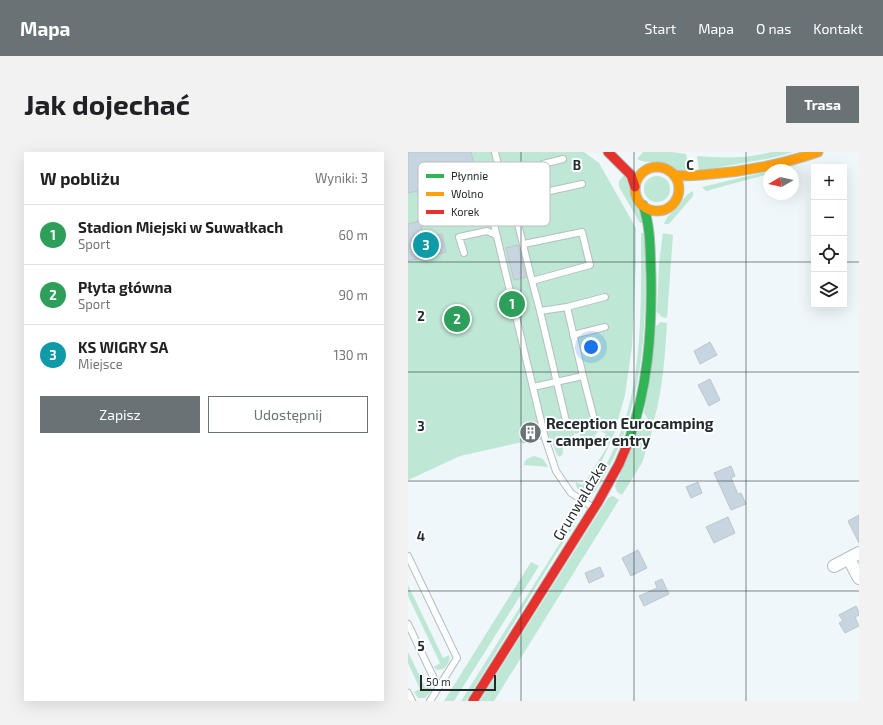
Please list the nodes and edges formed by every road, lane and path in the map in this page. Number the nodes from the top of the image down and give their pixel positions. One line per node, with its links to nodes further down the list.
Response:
1 (495, 152): 5 (lane)
2 (608, 152): 13 (main road)
3 (818, 152): 9 (main road)
4 (563, 159): 6 (lane)
5 (497, 162)
6 (550, 162)
7 (636, 163): 8 (main road)
8 (650, 168): 10 (main road); 13 (main road)
9 (734, 173): 10 (main road); 12 (main road)
10 (674, 175): 16 (main road)
11 (582, 184): 15 (lane)
12 (701, 184)
13 (635, 187): 17 (main road)
14 (688, 189): 16 (main road)
15 (550, 192)
16 (678, 194): 18 (main road)
17 (643, 205): 18 (main road); 27 (main road, Grunwaldzka)
18 (667, 208): 19 (main road)
19 (662, 221)
20 (494, 226): 22 (lane)
21 (520, 226): 24 (lane)
22 (496, 235): 25 (lane); 35 (lane)
23 (659, 235): 27 (main road, Grunwaldzka)
24 (524, 244): 26 (lane); 26 (lane)
25 (464, 253)
26 (532, 281): 30 (lane)
27 (651, 293): 38 (main road, Grunwaldzka)
28 (605, 297): 29 (lane)
29 (567, 307): 30 (lane); 32 (lane)
30 (540, 311): 34 (lane)
31 (604, 327): 32 (lane)
32 (573, 335): 33 (lane)
33 (583, 376): 34 (lane); 36 (lane)
34 (556, 381): 35 (lane); 37 (lane)
35 (533, 387): 38 (lane)
36 (593, 415)
37 (566, 421)
38 (594, 508): 48 (main road, Grunwaldzka)
39 (408, 556): 44 (lane)
40 (854, 556): 41 (street); 42 (street)
41 (834, 566)
42 (859, 578)
43 (408, 624): 44 (lane)
44 (438, 687): 47 (lane)
45 (408, 693): 46 (lane)
46 (412, 701)
47 (430, 701)
48 (472, 701)

